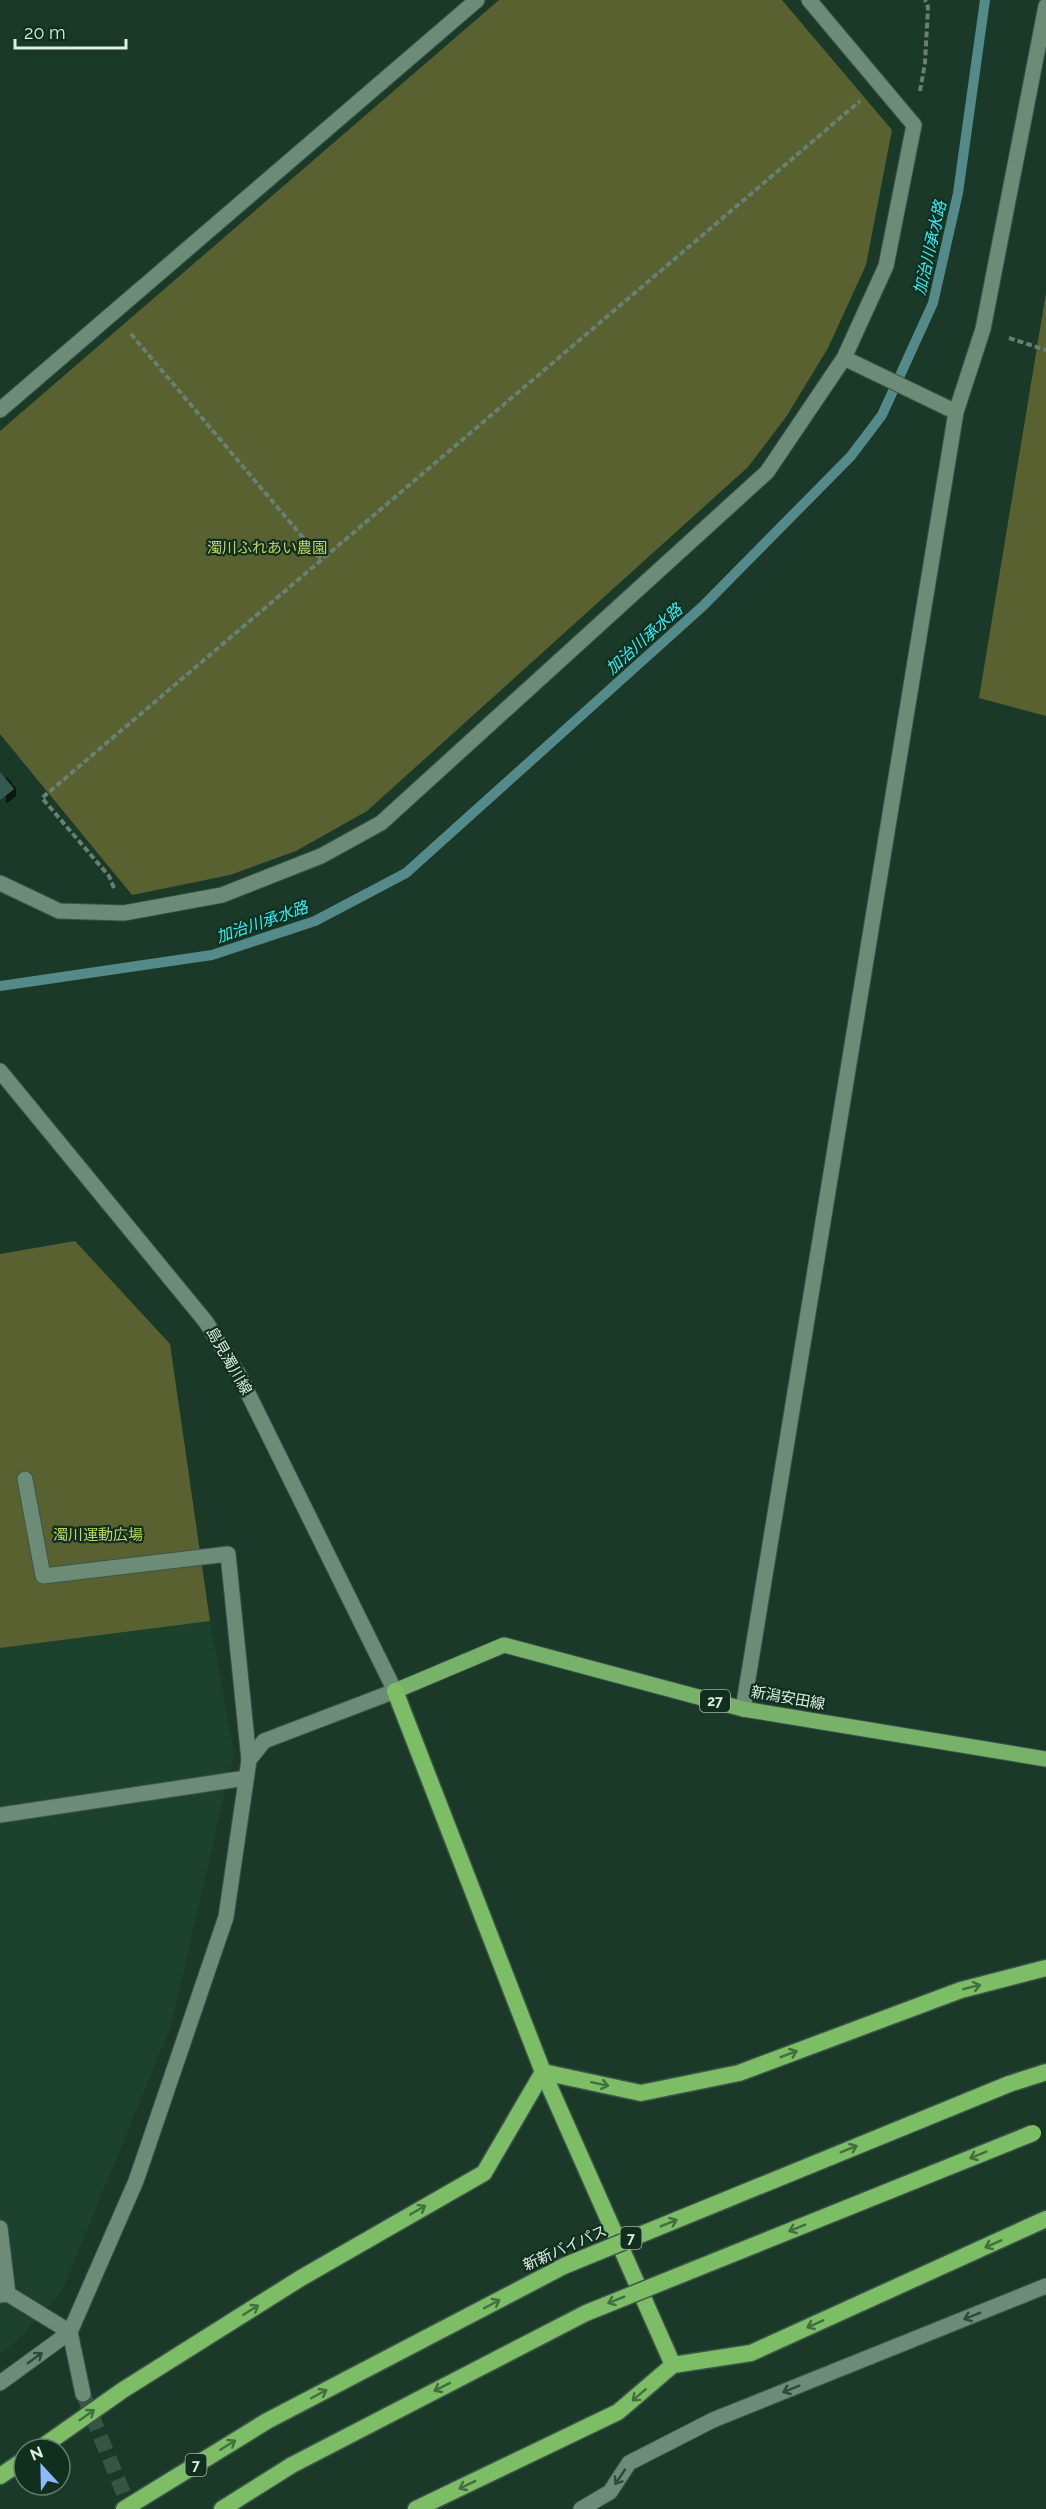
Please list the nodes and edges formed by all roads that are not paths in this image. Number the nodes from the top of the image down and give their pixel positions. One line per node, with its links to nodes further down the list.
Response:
1 (477, 0): 5 (street)
2 (809, 0): 4 (street)
3 (1046, 6): 6 (street)
4 (844, 358): 6 (street); 7 (street)
5 (0, 410)
6 (956, 412): 11 (street)
7 (0, 883)
8 (0, 1071): 10 (street, 島見濁川線)
9 (25, 1479): 13 (street)
10 (395, 1691): 11 (main road, 新潟安田線 / 27); 13 (street); 17 (highway, 7)
11 (743, 1708): 12 (main road, 新潟安田線 / 27)
12 (1046, 1759)
13 (249, 1760): 14 (street)
14 (246, 1778): 15 (street); 24 (street)
15 (0, 1815)
16 (1046, 1968): 17 (highway, one-way to 16)
17 (543, 2072): 25 (highway, 7); 28 (highway, one-way to 17)
18 (1046, 2072): 29 (highway, 新新バイパス / 7, one-way to 18, bridge)
19 (1039, 2131): 30 (highway, one-way to 30, bridge)
20 (1046, 2220): 25 (highway, one-way to 25)
21 (0, 2228): 23 (street)
22 (1046, 2286): 32 (street, one-way to 32)
23 (4, 2295): 24 (street)
24 (70, 2332): 26 (street, one-way to 24); 27 (street)
25 (673, 2365): 31 (highway, one-way to 31)
26 (0, 2384)
27 (83, 2394)
28 (56, 2437)
29 (124, 2509)
30 (222, 2509)
31 (416, 2509)
32 (581, 2509)

